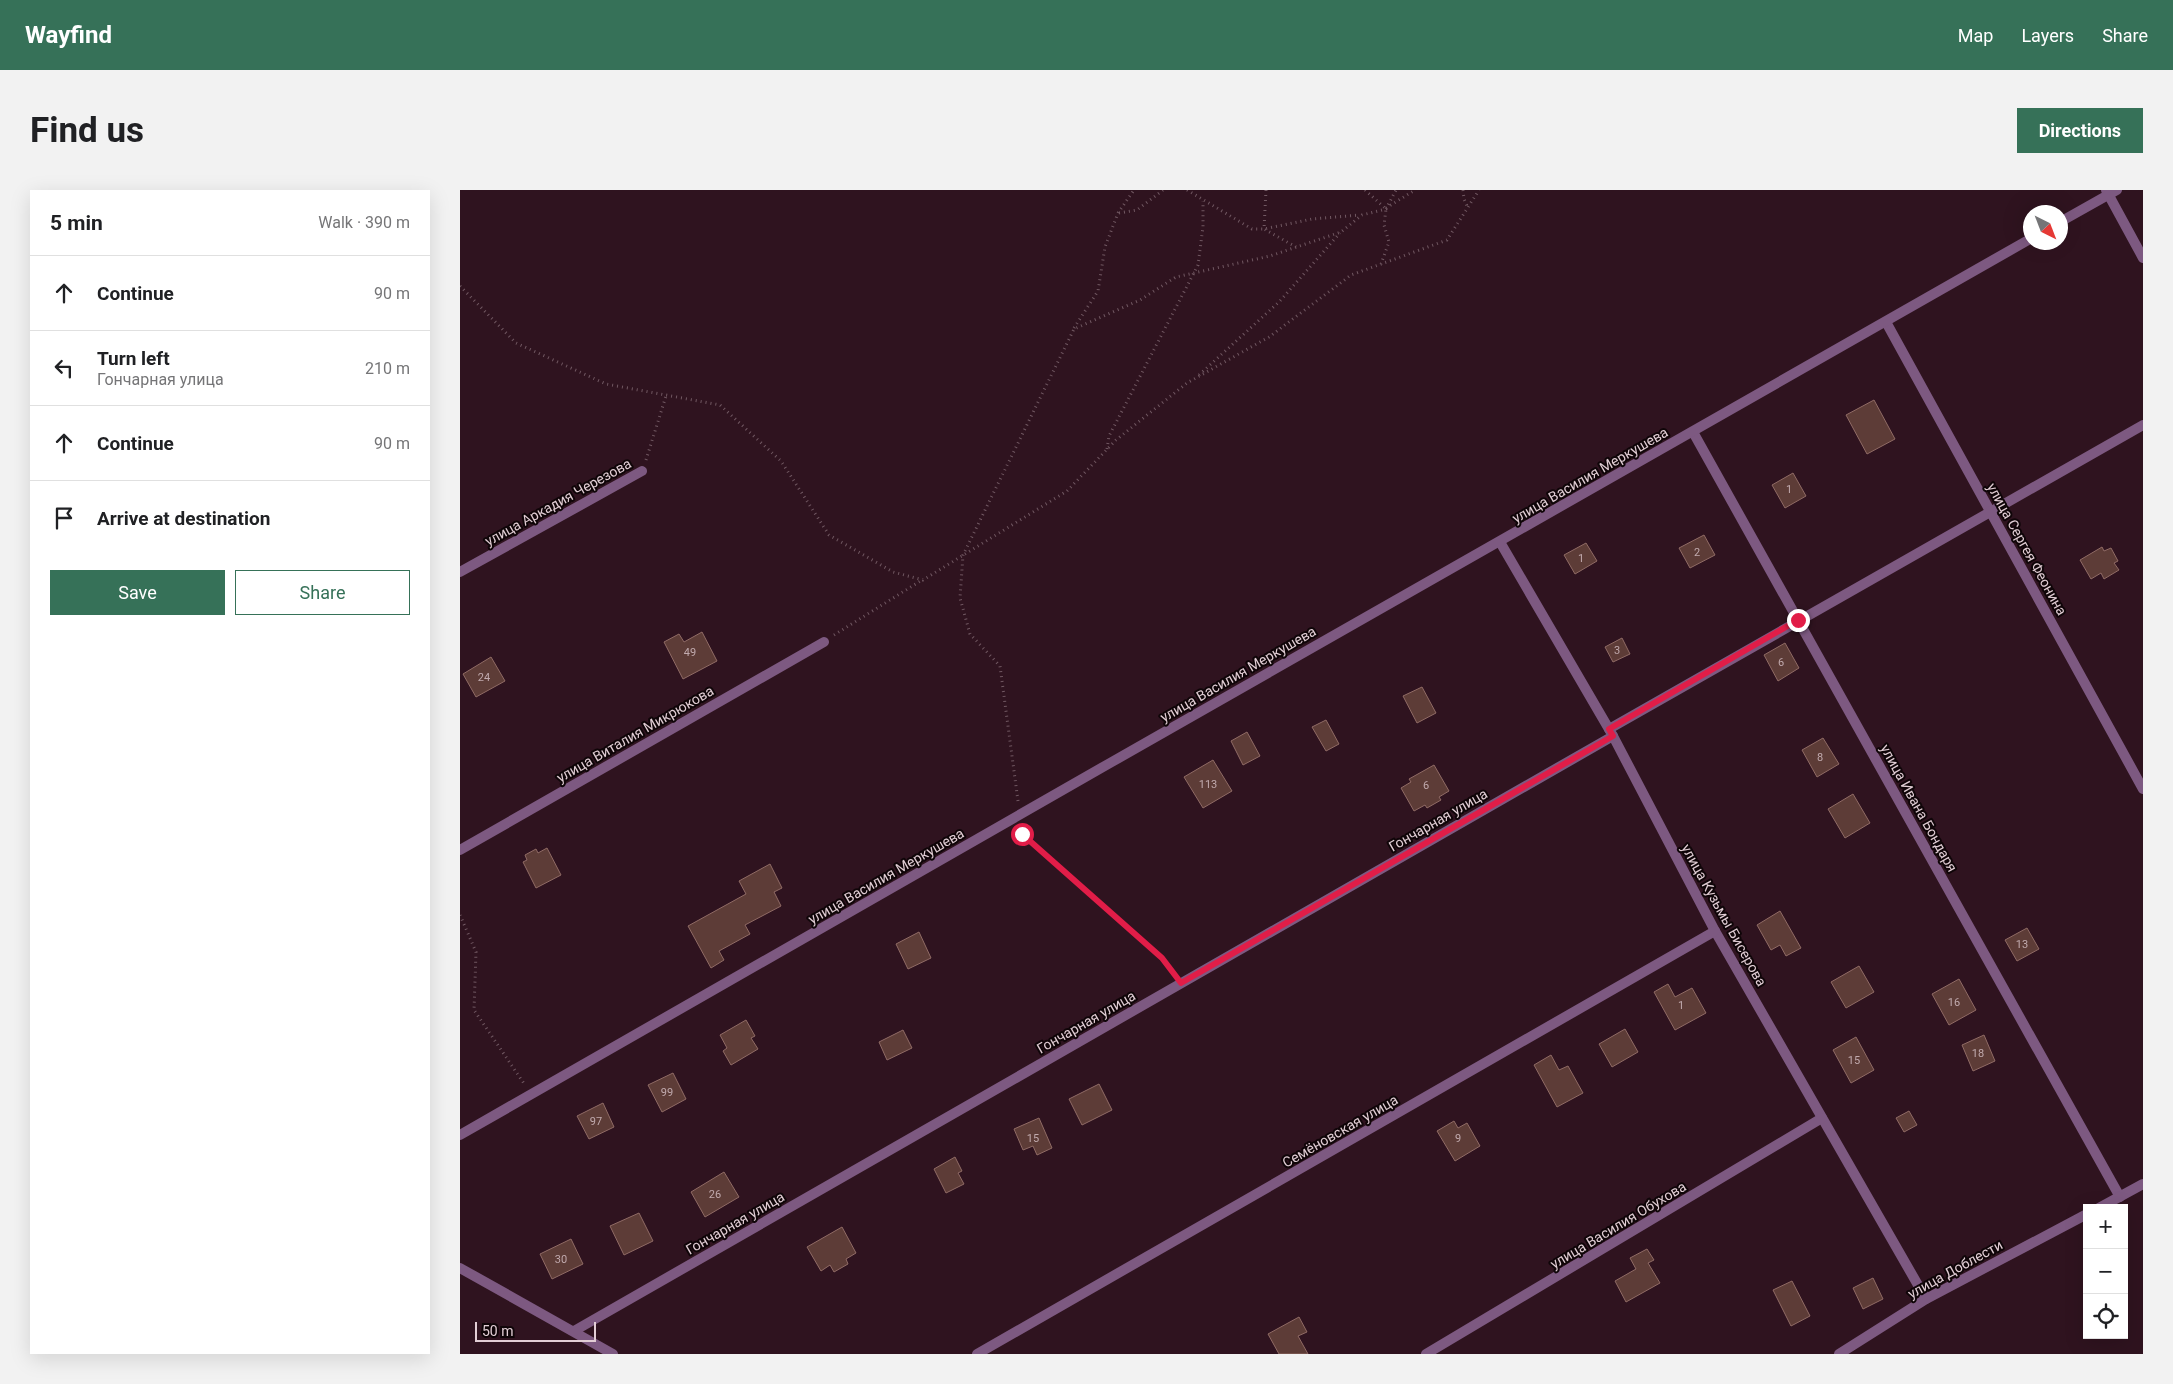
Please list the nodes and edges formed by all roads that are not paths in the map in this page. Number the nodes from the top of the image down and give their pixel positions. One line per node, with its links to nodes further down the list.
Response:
1 (2110, 192): 2 (street); 4 (street)
2 (2068, 217)
3 (2023, 243): 5 (street, улица Василия Меркушева)
4 (2143, 258)
5 (1886, 322): 7 (street, улица Василия Меркушева); 9 (street, улица Сергея Феонина)
6 (2143, 425): 9 (street, Гончарная улица)
7 (1693, 432): 10 (street, улица Василия Меркушева); 12 (street, улица Ивана Бондаря)
8 (642, 470): 11 (street, улица Аркадия Черезова)
9 (1990, 512): 12 (street, Гончарная улица); 15 (street, улица Сергея Феонина)
10 (1500, 542): 14 (street, улица Кузьмы Бисерова); 19 (street, улица Василия Меркушева)
11 (460, 572)
12 (1798, 620): 14 (street, Гончарная улица); 21 (street, улица Ивана Бондаря)
13 (824, 642): 16 (street, улица Виталия Микрюкова)
14 (1611, 732): 17 (street, улица Кузьмы Бисерова); 26 (street, Гончарная улица)
15 (2143, 789)
16 (460, 850)
17 (1715, 931): 18 (street, улица Кузьмы Бисерова); 29 (street, Семёновская улица)
18 (1822, 1118): 25 (street, улица Кузьмы Бисерова); 30 (street, улица Василия Обухова)
19 (460, 1135)
20 (2143, 1184): 21 (street)
21 (2120, 1197): 22 (street)
22 (2107, 1204)
23 (2083, 1216): 25 (street, улица Доблести)
24 (460, 1268): 26 (street)
25 (1926, 1299): 31 (street, улица Доблести)
26 (574, 1331): 27 (street)
27 (599, 1350): 28 (street)
28 (613, 1354)
29 (977, 1354)
30 (1426, 1354)
31 (1839, 1354)

